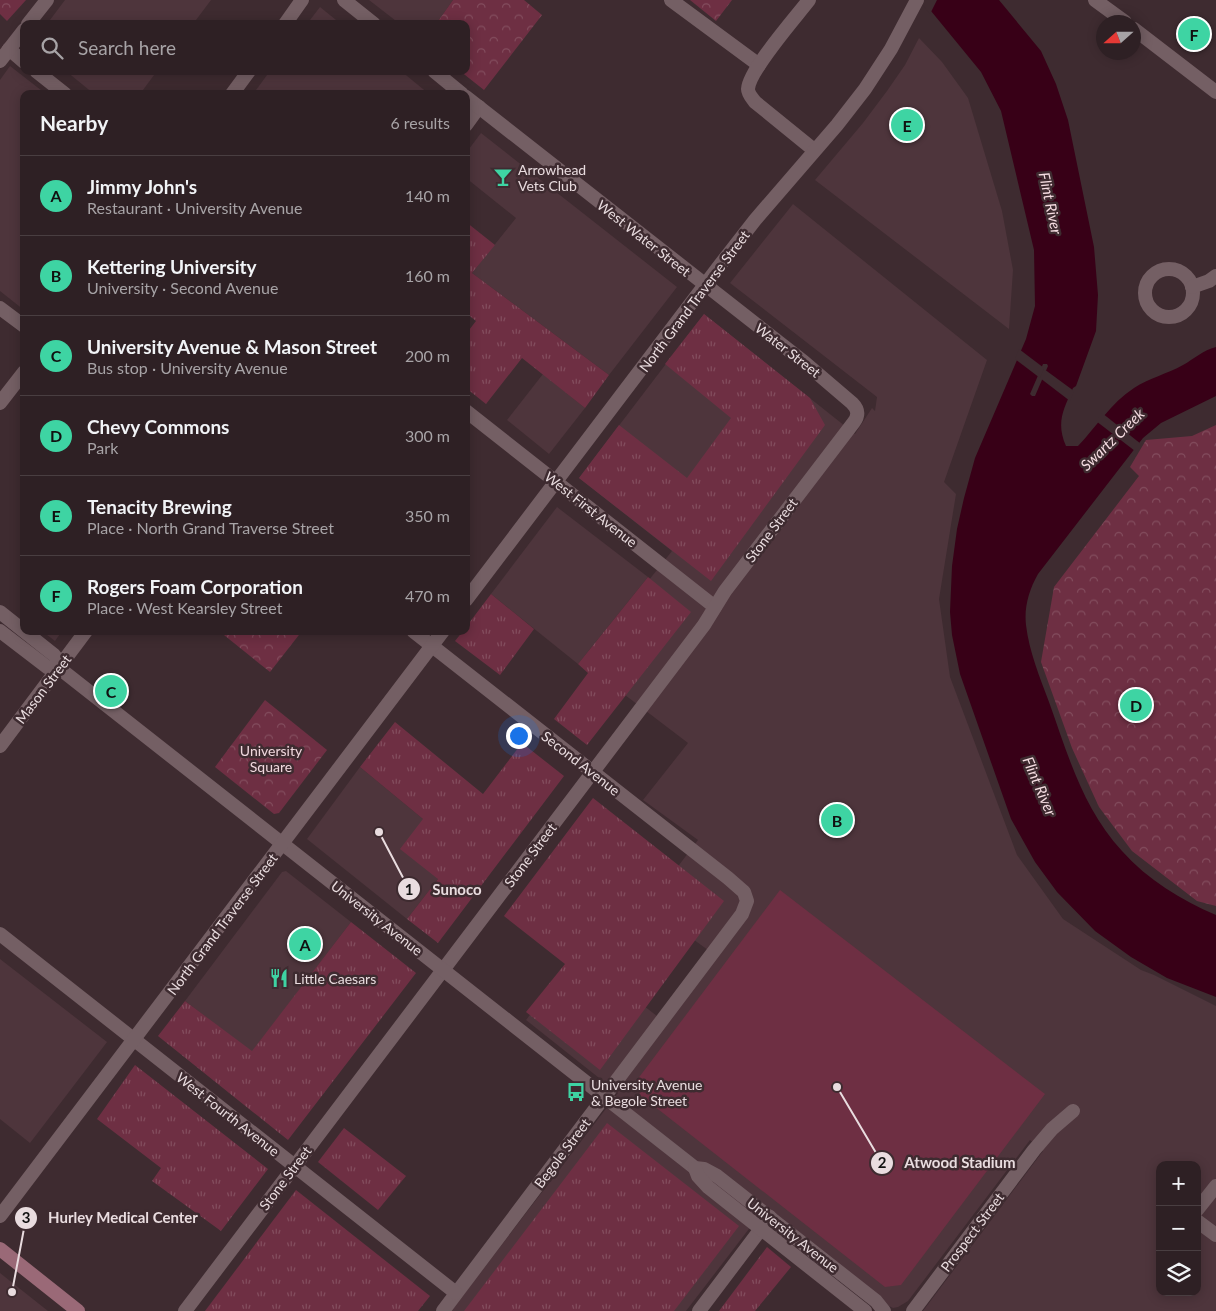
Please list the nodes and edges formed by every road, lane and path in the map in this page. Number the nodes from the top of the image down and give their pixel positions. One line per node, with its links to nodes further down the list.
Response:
1 (46, 0): 9 (street)
2 (302, 0): 10 (street)
3 (344, 0): 11 (street)
4 (671, 0): 17 (street)
5 (1096, 0): 8 (street)
6 (805, 1): 17 (street)
7 (914, 5): 28 (street, North Grand Traverse Street)
8 (1116, 15)
9 (31, 20)
10 (288, 20)
11 (369, 20)
12 (20, 33): 14 (street)
13 (1141, 34): 24 (street)
14 (4, 45): 15 (street); 16 (street)
15 (20, 59)
16 (0, 61)
17 (759, 65): 28 (street)
18 (41, 75): 21 (street)
19 (247, 75): 22 (street)
20 (439, 75): 23 (street)
21 (60, 90)
22 (235, 90)
23 (457, 90)
24 (1216, 92)
25 (470, 100): 26 (street, West Water Street)
26 (479, 107): 27 (street); 30 (street, West Water Street)
27 (470, 119)
28 (814, 150): 30 (street, North Grand Traverse Street)
29 (1216, 276): 31 (street)
30 (705, 285): 37 (street, Water Street); 38 (street, North Grand Traverse Street)
31 (1192, 287)
32 (0, 308): 33 (street)
33 (20, 323)
34 (20, 377): 35 (street)
35 (0, 403)
36 (470, 414): 38 (street, West First Avenue)
37 (854, 422): 40 (street, Stone Street)
38 (556, 482): 39 (street, North Grand Traverse Street); 40 (street, West First Avenue)
39 (470, 595)
40 (716, 607): 51 (street, Stone Street)
41 (0, 612): 42 (street, University Avenue)
42 (20, 628)
43 (0, 631): 49 (street, University Avenue)
44 (29, 635): 49 (street, University Avenue)
45 (83, 635): 49 (street, Mason Street)
46 (418, 635): 48 (street, Second Avenue)
47 (440, 635): 48 (street, North Grand Traverse Street)
48 (432, 646): 51 (street, Second Avenue); 52 (street, North Grand Traverse Street)
49 (59, 668): 50 (street, Mason Street); 52 (street, University Avenue)
50 (0, 746)
51 (593, 772): 53 (street, Second Avenue); 55 (street, Stone Street)
52 (282, 844): 55 (street, University Avenue); 56 (street, North Grand Traverse Street)
53 (746, 897): 57 (street, Begole Street)
54 (0, 934): 56 (street, West Fourth Avenue)
55 (443, 970): 57 (street, University Avenue); 59 (street, Stone Street)
56 (134, 1040): 59 (street, West Fourth Avenue); 63 (street, North Grand Traverse Street)
57 (604, 1097): 60 (street, University Avenue); 69 (street, Begole Street)
58 (1073, 1112): 76 (street, Prospect Street)
59 (295, 1166): 69 (street, West Fourth Avenue); 71 (street, Stone Street)
60 (695, 1168): 64 (street, University Avenue); 66 (street, University Avenue)
61 (1216, 1186): 62 (street)
62 (1200, 1206)
63 (0, 1216)
64 (770, 1217): 66 (street); 75 (street, University Avenue)
65 (1201, 1224): 67 (street)
66 (761, 1229): 73 (street); 74 (street, University Avenue)
67 (1216, 1235)
68 (0, 1249): 70 (main road)
69 (456, 1293): 72 (street, Begole Street)
70 (78, 1311)
71 (185, 1311)
72 (443, 1311)
73 (699, 1311)
74 (865, 1311)
75 (884, 1311)
76 (913, 1311)

